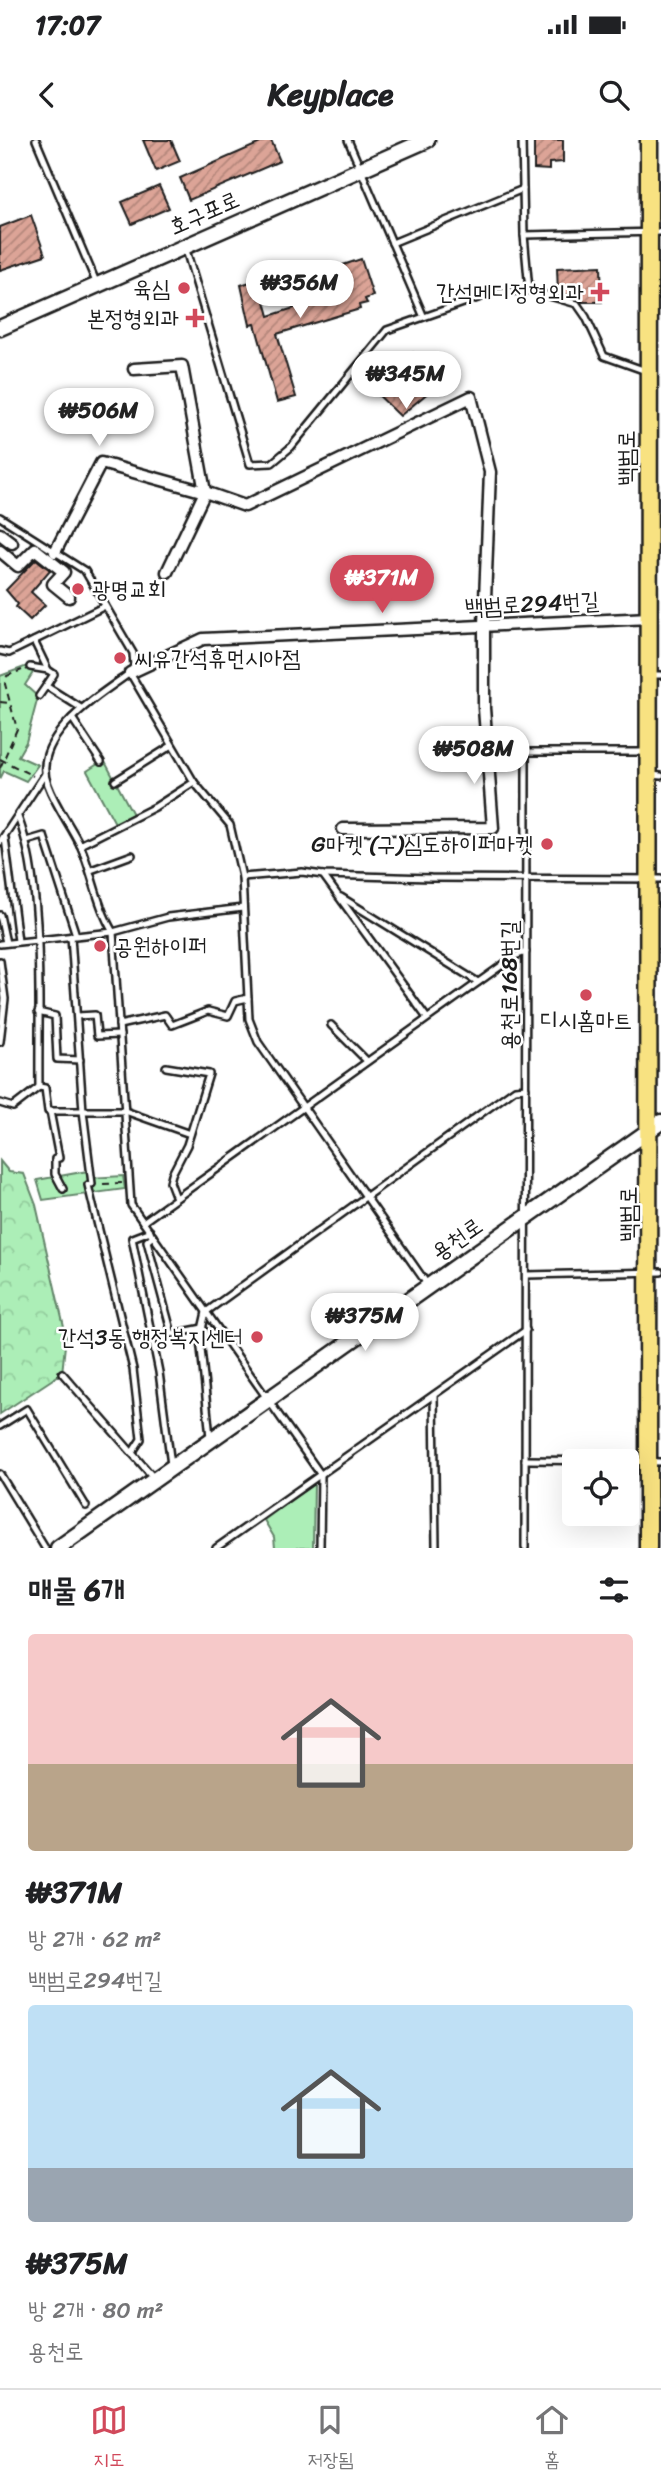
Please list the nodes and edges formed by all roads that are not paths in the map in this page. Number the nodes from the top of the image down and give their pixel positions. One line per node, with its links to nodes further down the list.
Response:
1 (36, 140): 12 (lane)
2 (348, 140): 6 (lane)
3 (427, 140): 6 (street, 호구포로)
4 (522, 140): 7 (lane)
5 (648, 140): 8 (main road, 백범로)
6 (360, 169): 10 (lane); 11 (street, 호구포로)
7 (523, 189): 9 (lane); 10 (lane)
8 (655, 233): 9 (lane); 14 (main road, 백범로)
9 (524, 234): 13 (lane)
10 (392, 243): 15 (lane)
11 (185, 247): 12 (street, 호구포로); 15 (lane)
12 (97, 285): 16 (street, 호구포로)
13 (529, 290): 15 (lane); 18 (lane)
14 (655, 306): 18 (main road, 백범로)
15 (423, 315)
16 (0, 328)
17 (134, 369): 19 (street)
18 (653, 381): 28 (main road, 백범로)
19 (205, 492): 24 (street); 25 (street); 29 (street)
20 (0, 517): 24 (lane)
21 (0, 534): 22 (street)
22 (12, 543)
23 (0, 551): 26 (street)
24 (55, 552): 27 (lane)
25 (167, 572)
26 (69, 597)
27 (105, 606): 30 (lane); 34 (lane)
28 (650, 618): 29 (street, 백범로294번길); 35 (main road, 백범로)
29 (484, 625): 34 (street, 백범로294번길); 48 (street)
30 (34, 641): 31 (lane); 33 (lane)
31 (0, 651)
32 (30, 667): 33 (lane)
33 (48, 670): 36 (lane)
34 (130, 673): 38 (lane); 40 (lane)
35 (655, 675): 41 (main road, 백범로)
36 (46, 686): 37 (lane); 38 (lane)
37 (39, 696)
38 (82, 708): 39 (lane)
39 (72, 718): 42 (lane); 43 (lane)
40 (171, 746): 45 (lane); 46 (lane)
41 (650, 752): 44 (main road, 백범로); 56 (lane, 용천로168번길)
42 (101, 762)
43 (44, 774): 47 (lane); 51 (lane)
44 (655, 776): 57 (main road, 백범로)
45 (115, 781)
46 (194, 782): 51 (lane); 55 (lane)
47 (18, 817): 49 (lane); 50 (lane)
48 (343, 830)
49 (2, 840): 64 (lane)
50 (27, 841): 62 (lane); 63 (lane)
51 (79, 845): 53 (lane)
52 (132, 855): 53 (lane)
53 (91, 870): 61 (lane)
54 (323, 875): 55 (lane); 56 (lane); 58 (lane)
55 (242, 877): 59 (lane)
56 (526, 878): 57 (lane); 66 (lane, 용천로168번길)
57 (656, 879): 87 (main road, 백범로)
58 (338, 896): 68 (lane); 72 (lane)
59 (243, 908): 61 (lane); 69 (lane)
60 (0, 915): 65 (lane)
61 (113, 932): 62 (lane); 73 (lane)
62 (74, 936): 63 (lane); 71 (lane)
63 (37, 939): 64 (lane); 70 (lane)
64 (18, 942): 65 (lane)
65 (3, 944)
66 (526, 952): 68 (lane); 81 (lane, 용천로168번길)
67 (0, 961): 76 (lane)
68 (478, 982): 72 (lane)
69 (248, 998): 73 (lane); 83 (lane)
70 (38, 1012): 77 (lane); 80 (lane)
71 (76, 1016): 75 (lane); 77 (lane)
72 (427, 1018): 78 (lane)
73 (119, 1025): 75 (lane)
74 (331, 1025): 78 (lane)
75 (120, 1035): 86 (lane)
76 (0, 1042)
77 (80, 1060): 85 (lane)
78 (367, 1060): 83 (lane)
79 (166, 1067): 88 (lane)
80 (39, 1087): 82 (lane); 84 (lane)
81 (526, 1088): 90 (lane); 92 (lane, 용천로168번길)
82 (0, 1103)
83 (303, 1106): 90 (lane); 91 (lane)
84 (49, 1111): 85 (lane); 89 (lane)
85 (83, 1111): 86 (lane); 106 (lane)
86 (125, 1111): 88 (lane); 93 (lane)
87 (656, 1126): 92 (street, 용천로); 95 (main road, 백범로)
88 (190, 1134): 91 (lane)
89 (63, 1189)
90 (366, 1196): 97 (lane); 98 (lane)
91 (176, 1199): 93 (lane)
92 (526, 1218): 96 (lane, 용천로168번길); 97 (street, 용천로)
93 (144, 1222): 94 (lane)
94 (151, 1234): 98 (lane); 99 (lane); 110 (lane)
95 (655, 1272): 96 (lane); 109 (main road, 백범로)
96 (526, 1275): 100 (lane, 용천로168번길)
97 (428, 1287): 103 (street, 용천로)
98 (206, 1311): 99 (lane); 103 (lane)
99 (202, 1328): 105 (lane)
100 (526, 1330): 102 (lane); 107 (lane, 용천로168번길)
101 (62, 1373): 106 (lane)
102 (434, 1395): 112 (lane); 121 (lane)
103 (268, 1400): 105 (street, 용천로); 112 (lane)
104 (0, 1426): 114 (lane)
105 (210, 1440): 110 (street, 용천로)
106 (132, 1453): 113 (lane)
107 (525, 1460): 108 (lane); 122 (lane, 용천로168번길)
108 (562, 1460)
109 (655, 1462): 123 (main road, 백범로)
110 (172, 1468): 113 (street, 용천로)
111 (0, 1474): 116 (lane)
112 (321, 1475): 115 (lane); 120 (lane)
113 (155, 1480): 117 (street, 용천로)
114 (86, 1506)
115 (227, 1540): 118 (lane); 119 (lane)
116 (45, 1548)
117 (58, 1548)
118 (216, 1548)
119 (227, 1548)
120 (320, 1548)
121 (436, 1548)
122 (525, 1548)
123 (648, 1548)

